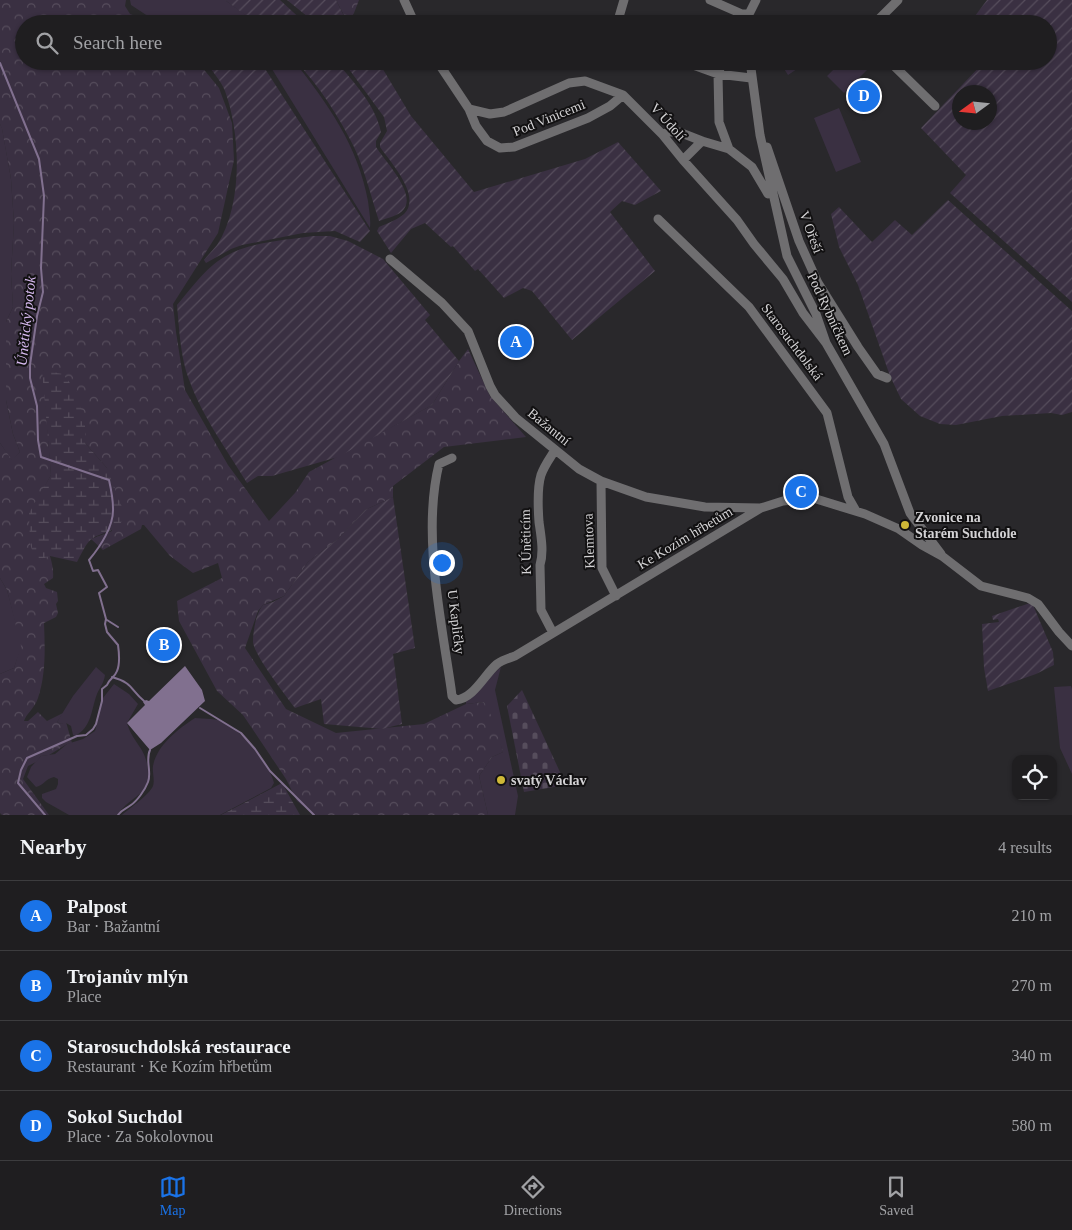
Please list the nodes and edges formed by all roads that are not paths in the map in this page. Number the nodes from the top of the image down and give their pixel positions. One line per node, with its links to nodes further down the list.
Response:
1 (404, 0): 6 (street)
2 (624, 0): 7 (street)
3 (710, 0): 8 (street)
4 (756, 0): 9 (street)
5 (898, 0): 10 (street)
6 (411, 15)
7 (619, 15)
8 (742, 15)
9 (747, 15)
10 (883, 15)
11 (443, 70): 20 (street)
12 (707, 70): 16 (street)
13 (720, 70): 16 (street)
14 (751, 70): 17 (street, Pod Rybníčkem)
15 (898, 70): 19 (street)
16 (718, 74): 17 (street); 24 (street)
17 (751, 78): 22 (street, Pod Rybníčkem)
18 (623, 95): 20 (street, V Údolí); 20 (street, Pod Vinicemi); 21 (street, V Údolí)
19 (935, 106)
20 (469, 109)
21 (662, 134): 23 (street); 25 (street, V Údolí)
22 (760, 135): 26 (street, Pod Rybníčkem); 30 (street, V Ořeší)
23 (702, 141): 24 (street); 25 (street)
24 (730, 149): 26 (street)
25 (683, 160): 29 (street, V Údolí)
26 (775, 207): 29 (street, Pod Rybníčkem)
27 (658, 219): 35 (street, Starosuchdolská)
28 (390, 260): 31 (street, Bažantní)
29 (826, 343): 36 (street, Pod Rybníčkem)
30 (888, 378)
31 (554, 450): 33 (street, Bažantní); 38 (street, K Úněticím)
32 (452, 458): 40 (street, U Kapličky)
33 (601, 481): 34 (street, Bažantní); 37 (street, Klemtova)
34 (760, 508): 35 (street, Ke Kozím hřbetům); 37 (street, Ke Kozím hřbetům)
35 (856, 511): 36 (street, Ke Kozím hřbetům)
36 (942, 556): 39 (street)
37 (616, 596): 38 (street, Ke Kozím hřbetům)
38 (553, 633): 40 (street, Ke Kozím hřbetům)
39 (1072, 646)
40 (462, 699)

